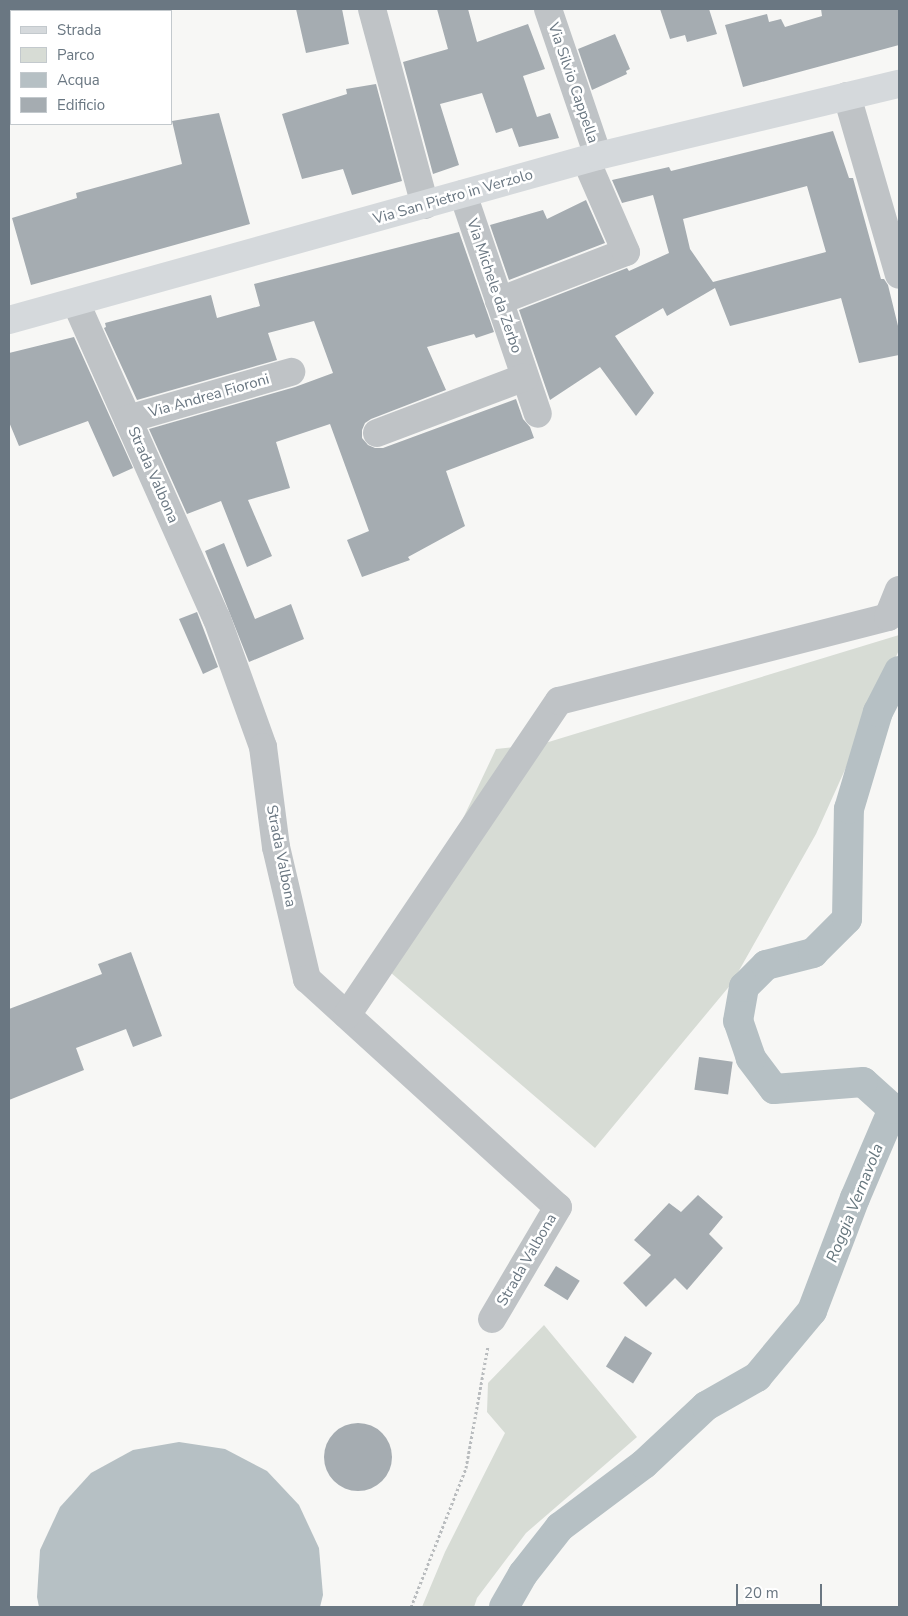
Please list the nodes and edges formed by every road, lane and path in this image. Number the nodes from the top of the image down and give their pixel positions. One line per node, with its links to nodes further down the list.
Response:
1 (372, 9): 7 (street)
2 (548, 9): 5 (street, Via Silvio Cappella)
3 (899, 84): 4 (main road, Via San Pietro in Verzolo)
4 (847, 96): 5 (main road, Via San Pietro in Verzolo); 8 (street)
5 (592, 158): 6 (main road, Via San Pietro in Verzolo); 9 (street, Via Silvio Cappella)
6 (462, 194): 7 (main road, Via San Pietro in Verzolo); 9 (street, Via Michele da Zerbo)
7 (425, 205): 10 (main road, Via San Pietro in Verzolo)
8 (899, 275)
9 (499, 301): 13 (street, Via Michele da Zerbo)
10 (76, 303): 11 (main road, Via San Pietro in Verzolo); 15 (street, Strada Valbona)
11 (9, 320)
12 (291, 372): 15 (street, Via Andrea Fioroni)
13 (525, 377): 14 (street, Via Michele da Zerbo); 16 (street)
14 (538, 414)
15 (128, 419): 18 (street, Strada Valbona)
16 (377, 433)
17 (899, 590): 18 (street)
18 (347, 1015): 19 (street, Strada Valbona)
19 (492, 1318): 20 (path)
20 (411, 1607)

